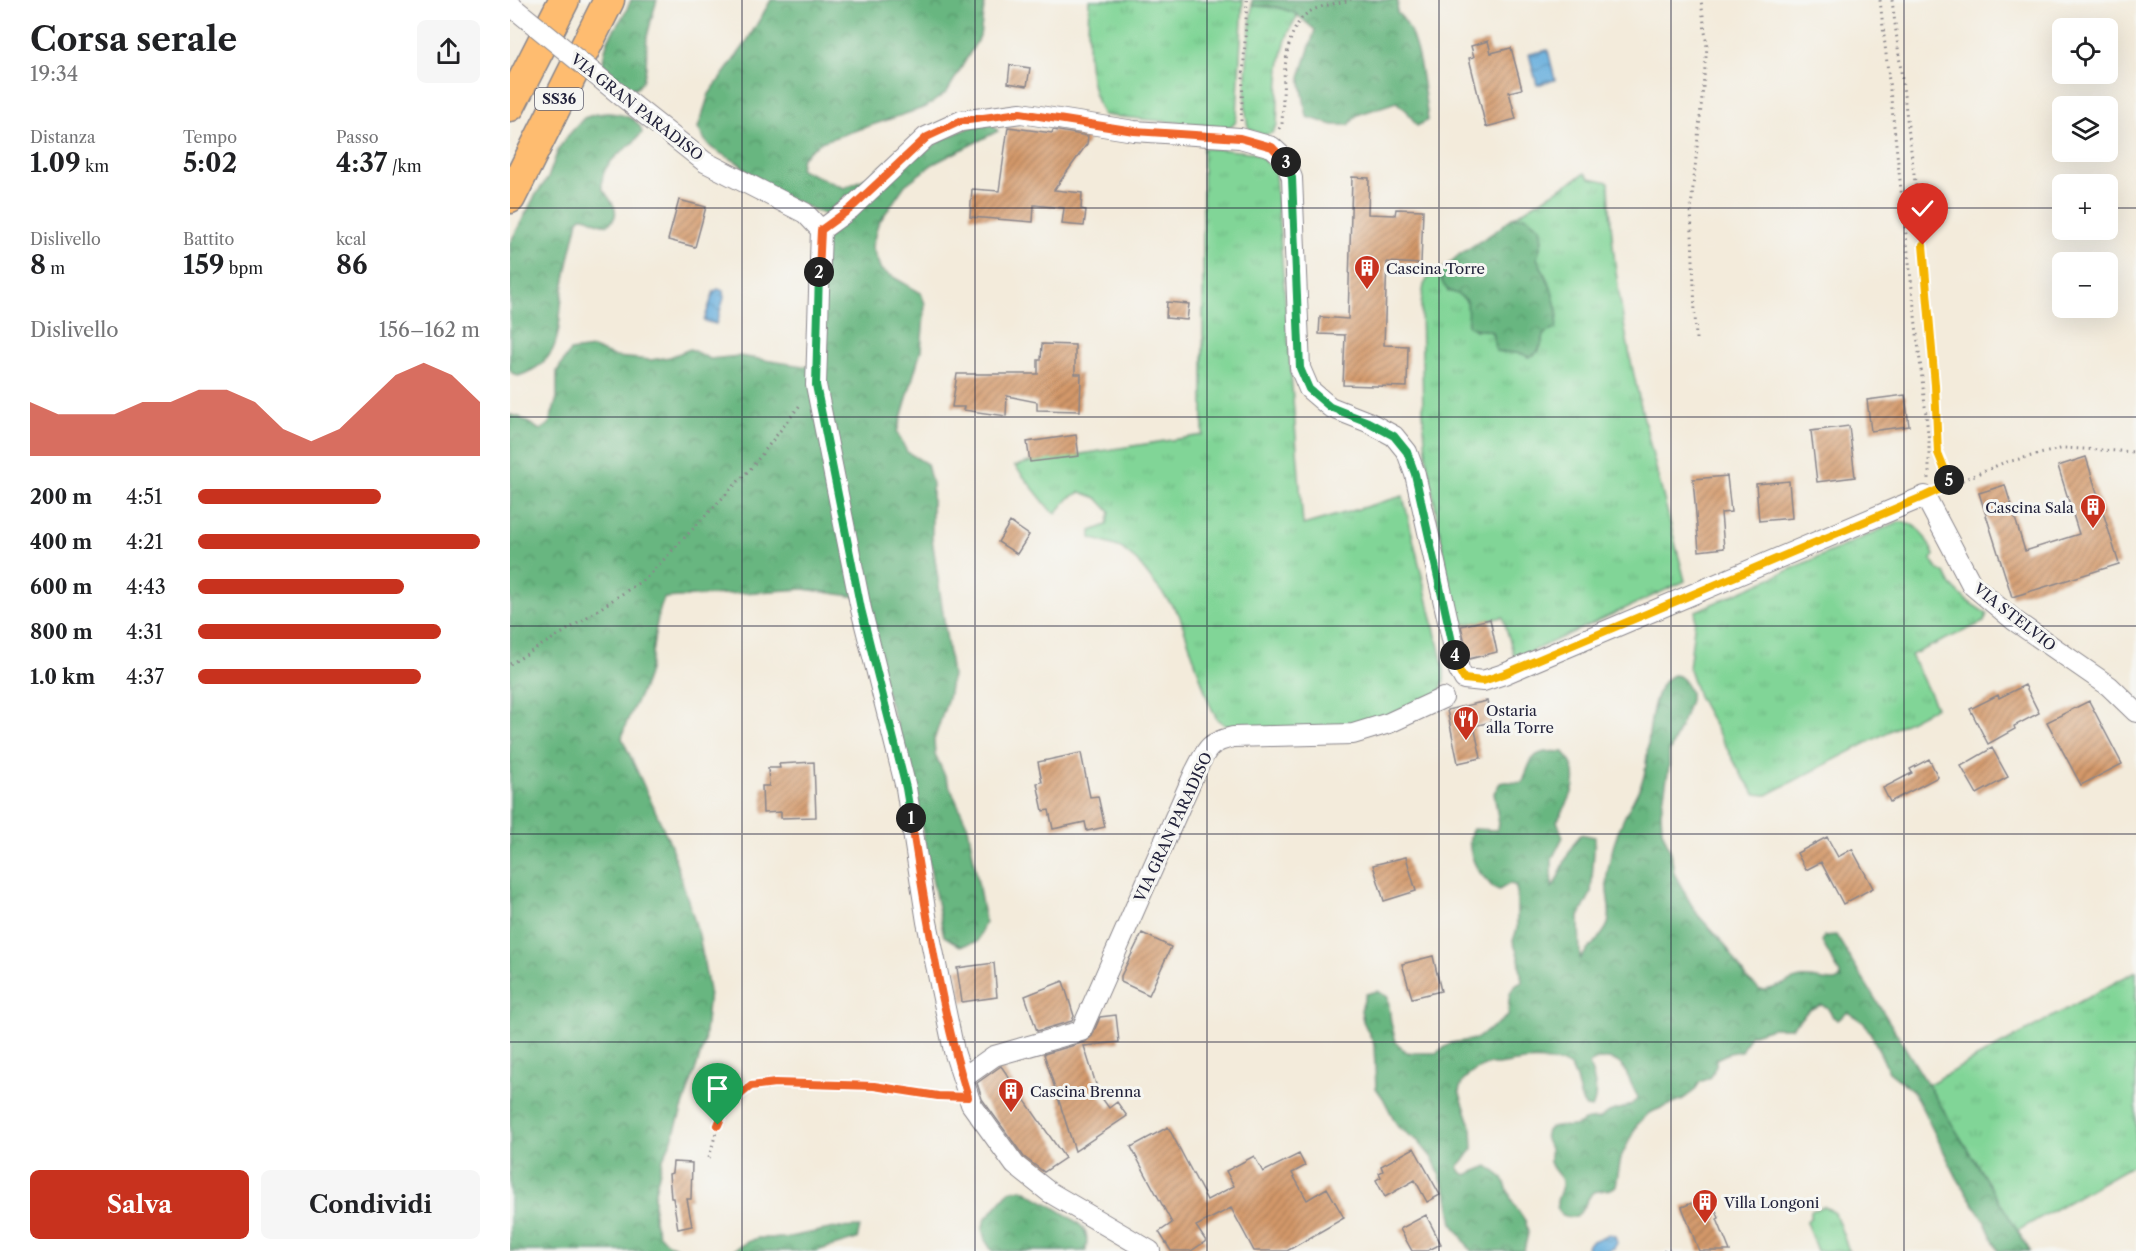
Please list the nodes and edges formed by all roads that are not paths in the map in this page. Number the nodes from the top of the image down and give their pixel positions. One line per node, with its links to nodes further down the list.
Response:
1 (564, 0): 4 (highway, SS36)
2 (609, 0): 5 (highway, SS36)
3 (510, 5): 6 (street, VIA GRAN PARADISO, bridge)
4 (510, 106)
5 (510, 198)
6 (821, 230): 8 (street, VIA STELVIO); 9 (street)
7 (1443, 698): 9 (street, VIA GRAN PARADISO)
8 (2136, 712)
9 (965, 1087): 10 (street)
10 (1150, 1251)

